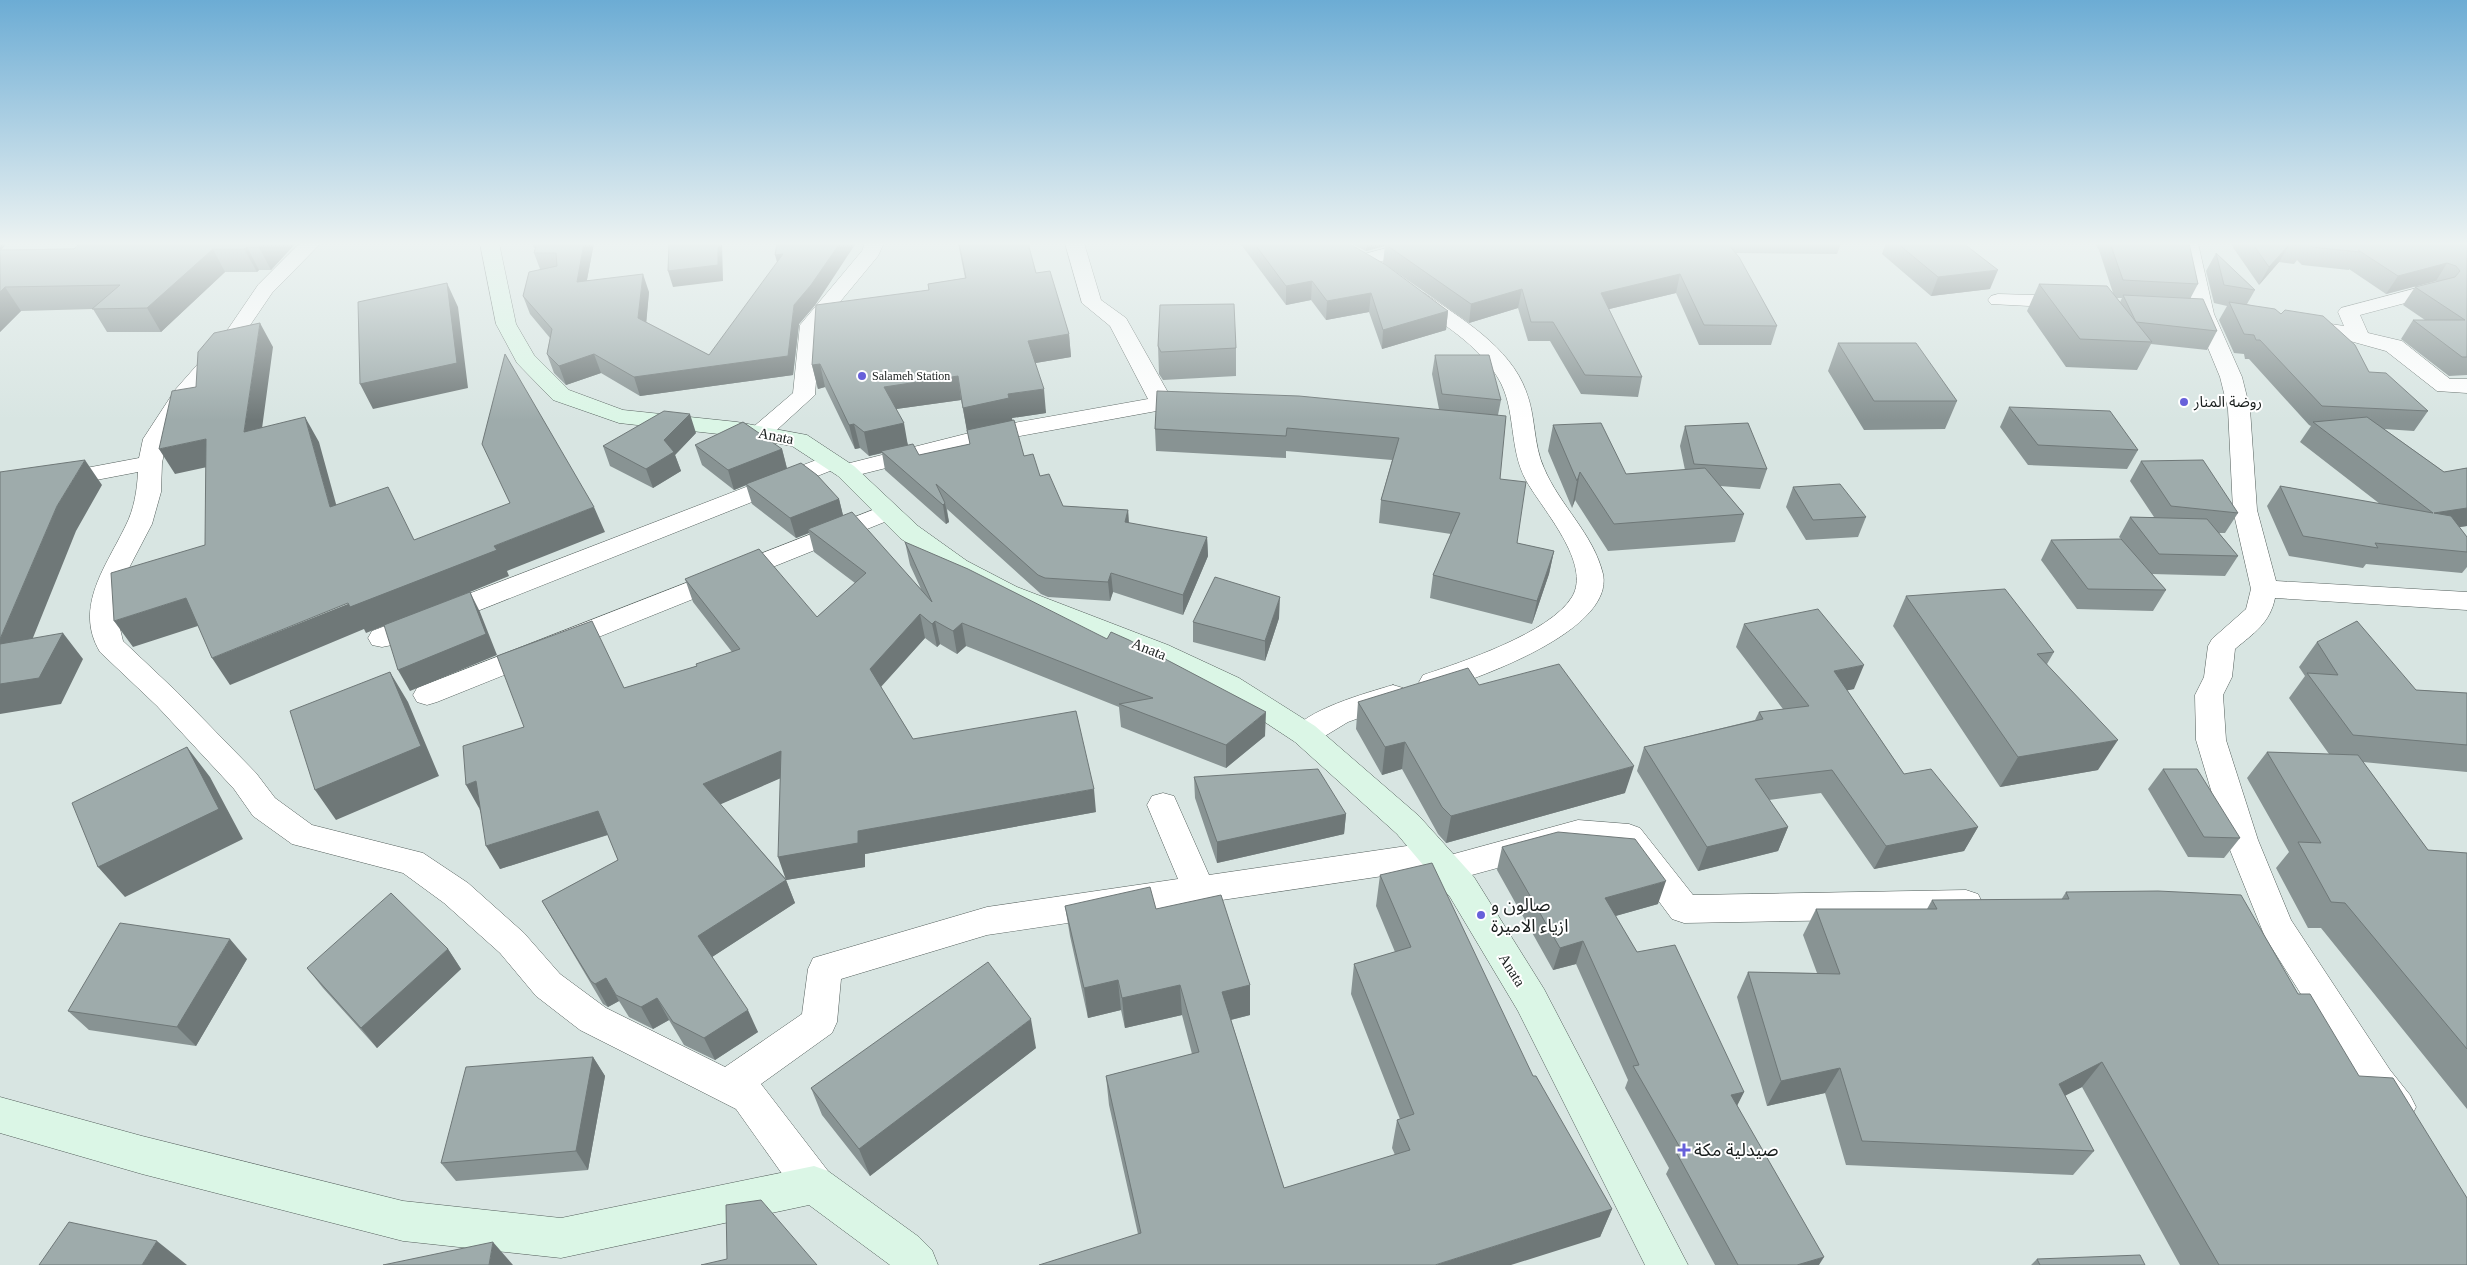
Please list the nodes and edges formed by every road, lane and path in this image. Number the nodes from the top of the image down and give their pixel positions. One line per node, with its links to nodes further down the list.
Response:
1 (257, 302): 16 (street)
2 (501, 302): 15 (street, Anata)
3 (829, 302): 15 (street)
4 (1092, 302): 13 (street)
5 (1422, 302): 24 (street)
6 (2060, 302): 9 (street)
7 (2201, 302): 20 (street)
8 (2386, 302): 11 (street)
9 (2090, 303)
10 (2286, 323): 11 (street)
11 (2358, 337): 12 (street)
12 (2467, 386)
13 (1162, 404): 14 (street); 17 (street)
14 (1211, 405)
15 (760, 433): 17 (street, Anata)
16 (150, 463): 18 (street); 29 (street)
17 (839, 466): 19 (street, Anata); 22 (street)
18 (0, 485)
19 (888, 512): 23 (street); 24 (street, Anata)
20 (2264, 589): 21 (street); 31 (street)
21 (2467, 601)
22 (382, 638)
23 (426, 695)
24 (1306, 734): 26 (street, Anata)
25 (1163, 805): 27 (street)
26 (1440, 862): 27 (street); 28 (street); 34 (street, Anata)
27 (1199, 890): 29 (street)
28 (1999, 904)
29 (728, 1086): 32 (street)
30 (0, 1115): 32 (street)
31 (2411, 1127)
32 (814, 1185): 33 (street)
33 (917, 1265)
34 (1667, 1265)

